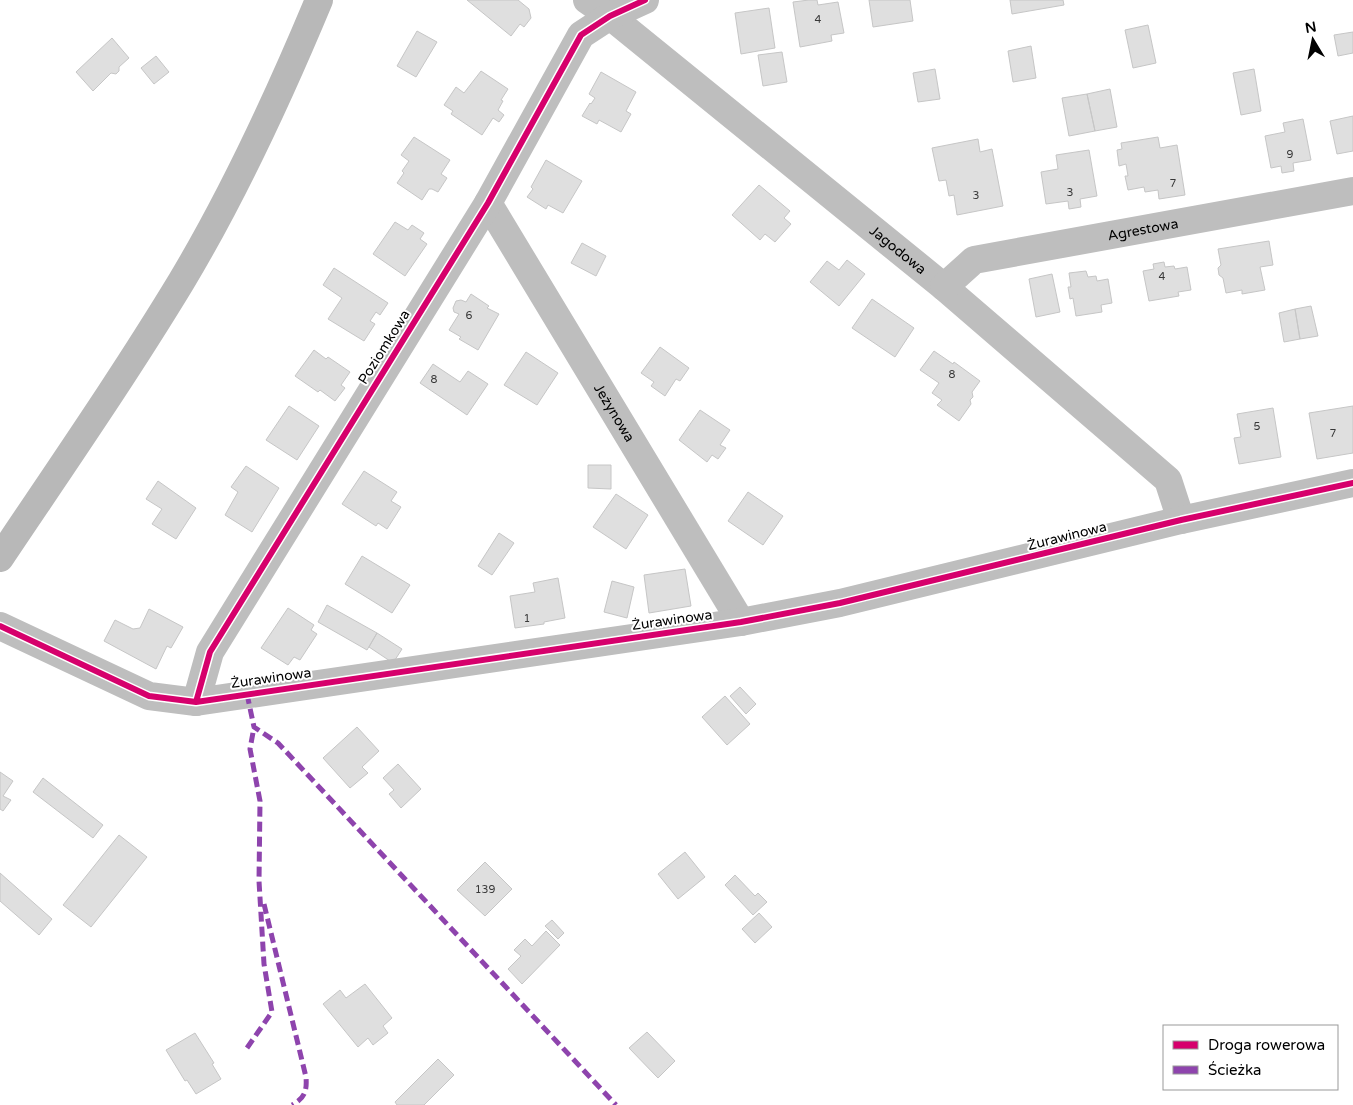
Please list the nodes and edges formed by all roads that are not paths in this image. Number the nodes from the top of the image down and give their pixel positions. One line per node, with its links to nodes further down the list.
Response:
1 (319, 0): 10 (main road)
2 (588, 0): 4 (street, Jagodowa)
3 (645, 0): 4 (street, Poziomkowa)
4 (610, 16): 6 (street, Poziomkowa); 7 (street, Jagodowa)
5 (1353, 191): 7 (street, Agrestowa)
6 (488, 203): 11 (street, Jeżynowa); 13 (street, Poziomkowa)
7 (944, 287): 9 (street, Jagodowa)
8 (1353, 483): 9 (street, Żurawinowa)
9 (1181, 520): 11 (street, Żurawinowa)
10 (0, 558)
11 (741, 622): 13 (street, Żurawinowa)
12 (0, 626): 13 (street, Żurawinowa)
13 (196, 702)

